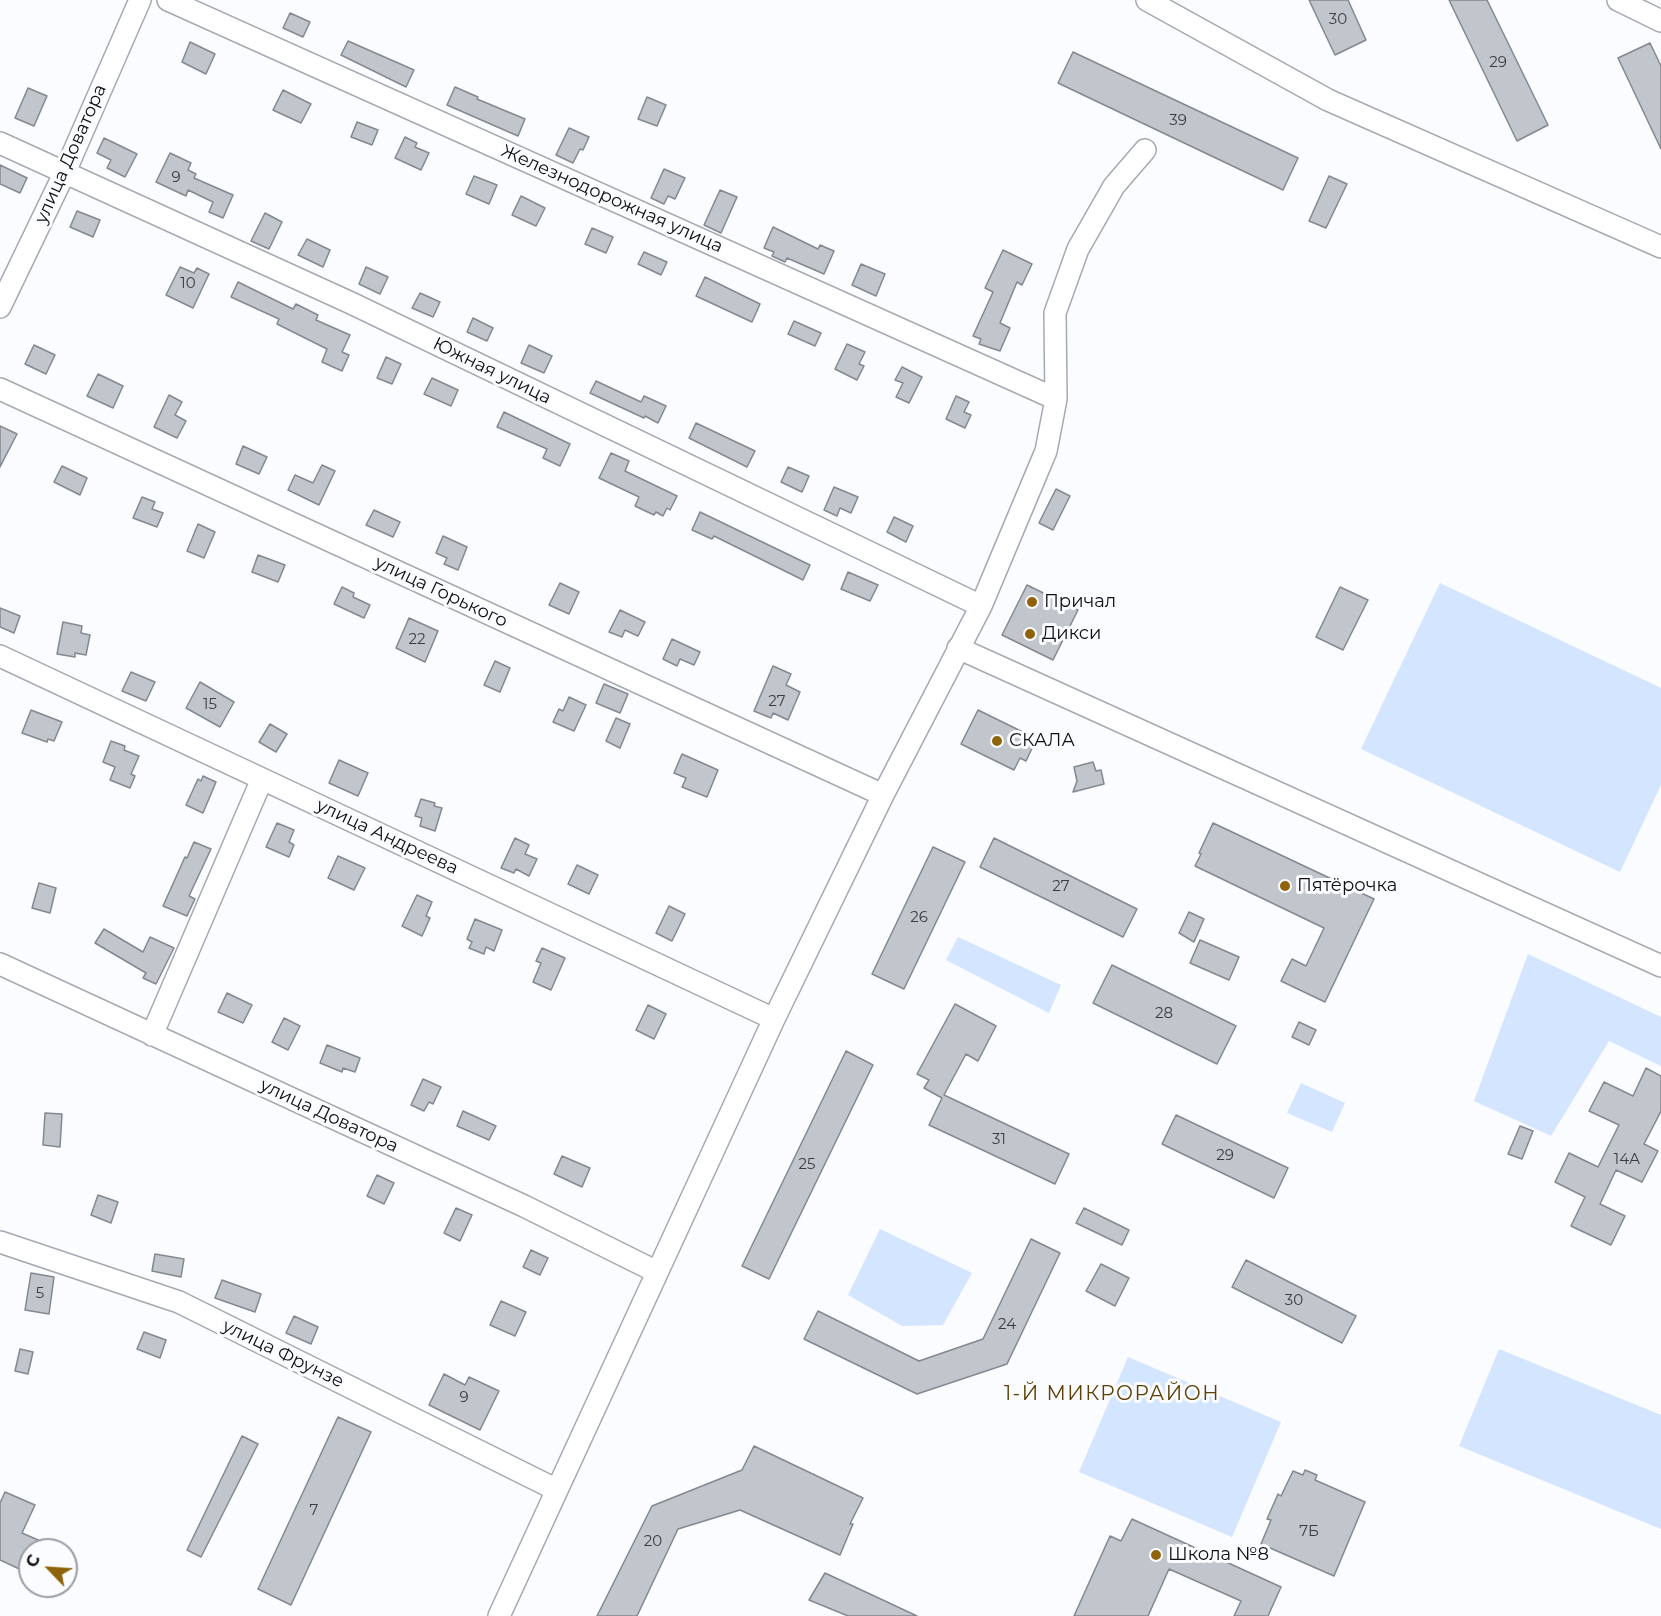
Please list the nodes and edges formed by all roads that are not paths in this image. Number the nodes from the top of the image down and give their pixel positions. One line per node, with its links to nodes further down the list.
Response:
1 (140, 0): 8 (street, улица Доватора)
2 (168, 0): 12 (street, Железнодорожная улица)
3 (1147, 0): 9 (street)
4 (1618, 0): 5 (street)
5 (1661, 21)
6 (0, 143): 8 (street, Южная улица)
7 (1144, 150): 12 (street)
8 (64, 174): 10 (street, улица Доватора); 13 (street, Южная улица)
9 (1661, 247)
10 (0, 307)
11 (0, 389): 17 (street, улица Горького)
12 (1056, 399): 13 (street)
13 (981, 606): 14 (street)
14 (958, 648): 17 (street); 19 (street)
15 (0, 656): 16 (street, улица Андреева)
16 (262, 779): 20 (street, улица Андреева); 21 (street)
17 (882, 795): 20 (street)
18 (0, 964): 21 (street, улица Доватора)
19 (1661, 966)
20 (774, 1018): 23 (street)
21 (152, 1035): 23 (street, улица Доватора)
22 (0, 1242): 24 (street, улица Фрунзе)
23 (657, 1272): 24 (street)
24 (557, 1490): 25 (street)
25 (500, 1616)

